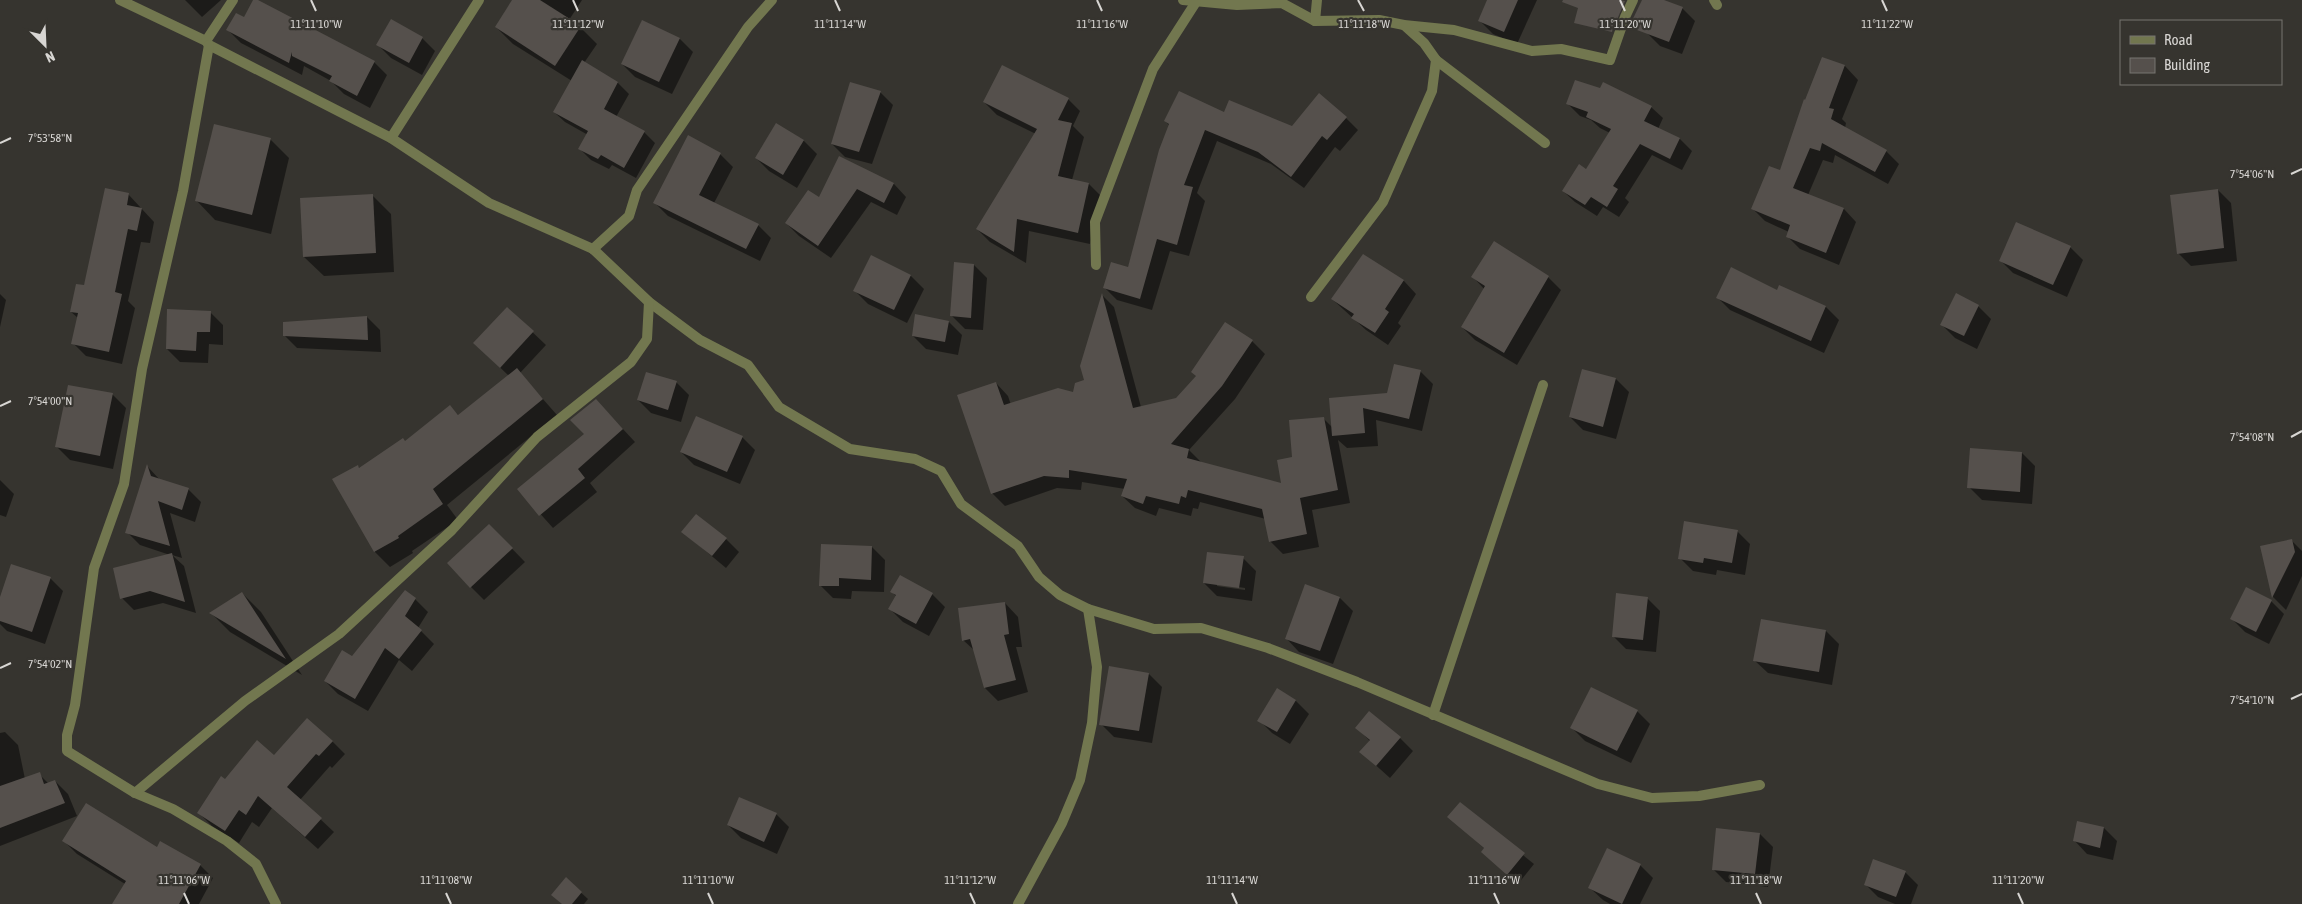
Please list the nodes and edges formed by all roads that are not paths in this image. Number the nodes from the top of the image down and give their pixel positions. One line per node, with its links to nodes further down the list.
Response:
1 (120, 0): 13 (street)
2 (233, 0): 13 (street)
3 (479, 0): 15 (street)
4 (772, 0): 17 (street)
5 (1183, 0): 10 (street)
6 (1317, 0): 11 (street)
7 (1633, 0): 12 (street)
8 (1714, 0): 9 (street)
9 (1719, 0)
10 (1196, 2): 11 (street); 18 (street)
11 (1315, 21): 12 (street)
12 (1404, 25): 14 (street)
13 (207, 43): 15 (street); 25 (street)
14 (1436, 60): 16 (street); 19 (street)
15 (391, 138): 17 (street)
16 (1544, 143)
17 (593, 249): 20 (street)
18 (1096, 265)
19 (1311, 297)
20 (649, 302): 22 (street); 25 (street)
21 (1543, 385): 23 (street)
22 (1088, 609): 23 (street); 27 (street)
23 (1433, 715): 24 (street)
24 (1760, 785)
25 (135, 793): 26 (street)
26 (276, 904)
27 (1018, 904)

